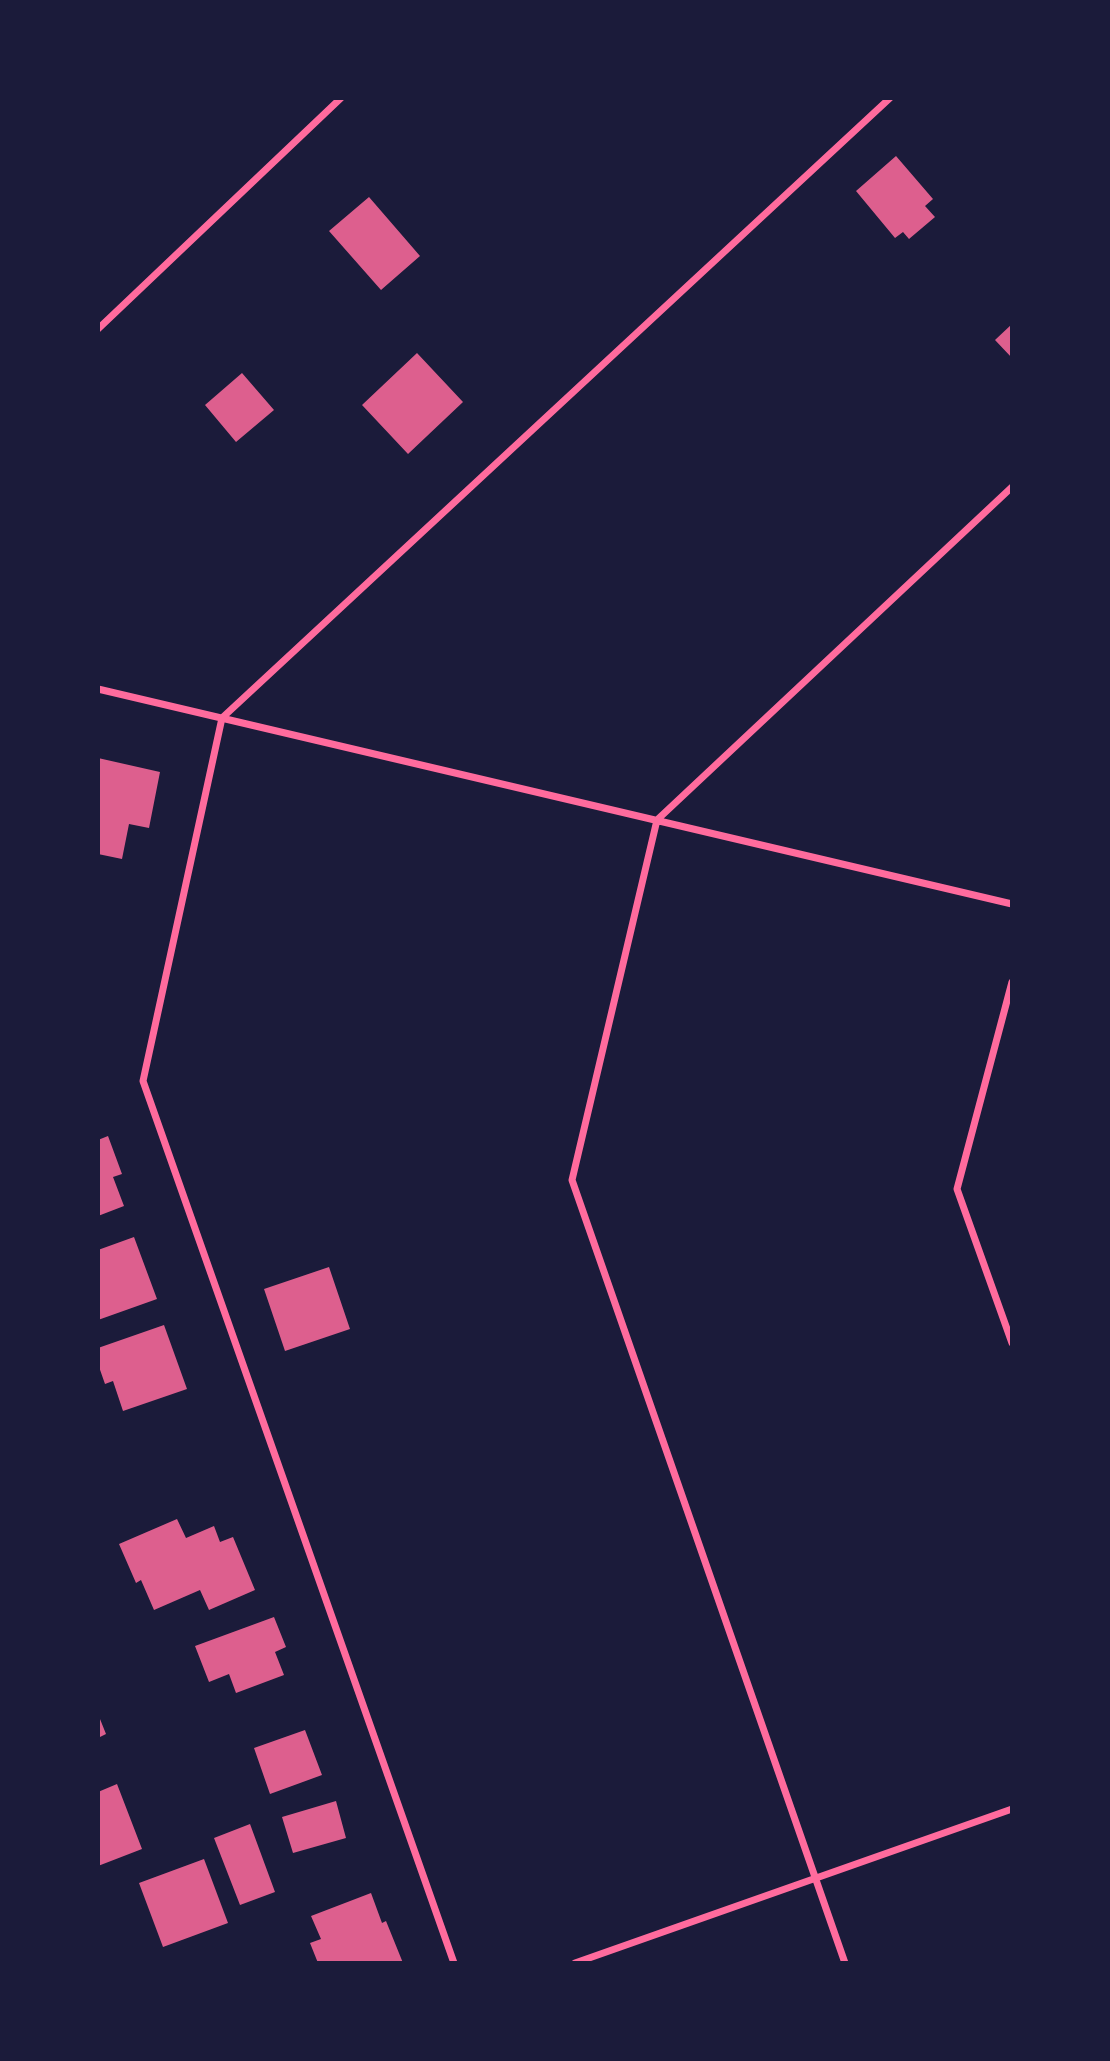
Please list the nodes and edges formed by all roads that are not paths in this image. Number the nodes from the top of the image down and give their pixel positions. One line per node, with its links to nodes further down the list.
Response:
1 (341, 98): 3 (street)
2 (890, 98): 6 (street)
3 (98, 329)
4 (1012, 487): 7 (street)
5 (98, 689): 6 (street)
6 (222, 718): 7 (street); 13 (street)
7 (657, 820): 8 (street); 12 (street)
8 (1012, 904)
9 (1012, 982): 10 (street)
10 (1012, 1343)
11 (1012, 1809): 12 (street)
12 (816, 1878): 14 (street); 15 (street)
13 (454, 1963)
14 (575, 1963)
15 (845, 1963)

